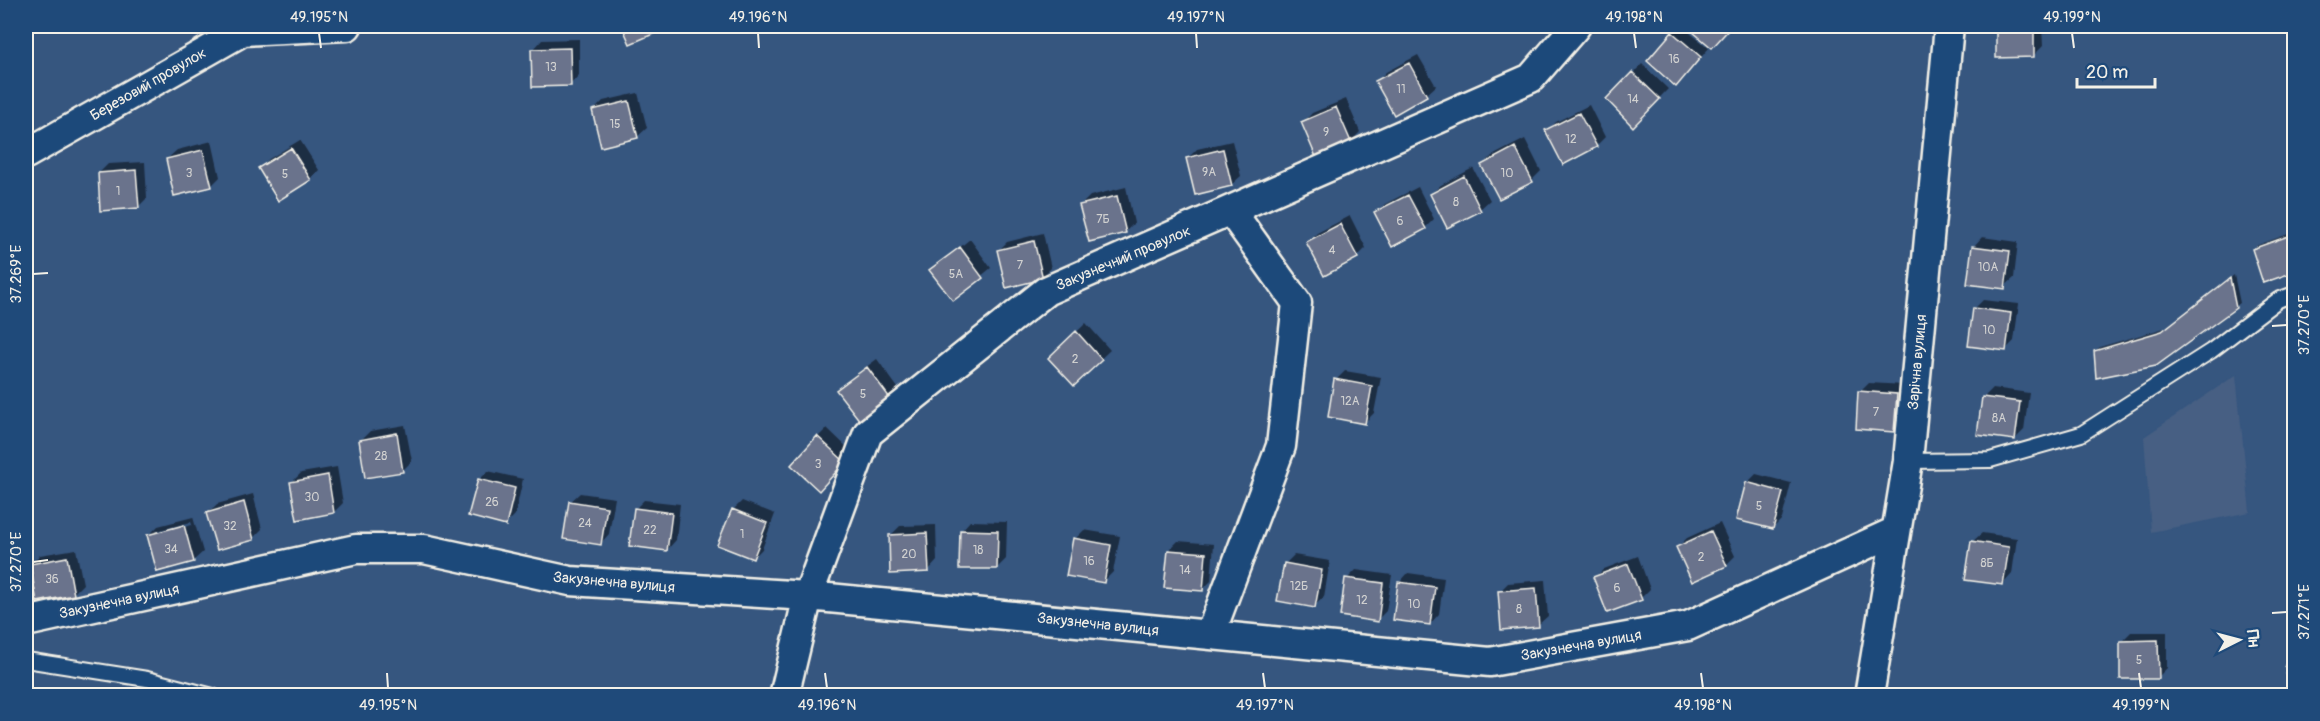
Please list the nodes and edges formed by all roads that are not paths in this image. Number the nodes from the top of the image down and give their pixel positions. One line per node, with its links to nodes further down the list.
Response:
1 (347, 26): 4 (street, Березовий провулок)
2 (1576, 26): 5 (street, Закузнечний провулок)
3 (1948, 26): 7 (street, Зарічна вулиця)
4 (26, 154)
5 (1231, 212): 9 (street, Закузнечний провулок); 11 (street)
6 (2295, 294): 7 (lane)
7 (1908, 461): 8 (street, Зарічна вулиця)
8 (1896, 531): 11 (street, Закузнечна вулиця); 15 (street, Зарічна вулиця)
9 (808, 596): 10 (street, Закузнечна вулиця); 11 (street, Закузнечна вулиця); 14 (street, Закузнечний провулок)
10 (26, 622)
11 (1210, 635)
12 (26, 660): 13 (lane)
13 (213, 696)
14 (784, 696)
15 (1869, 696)

